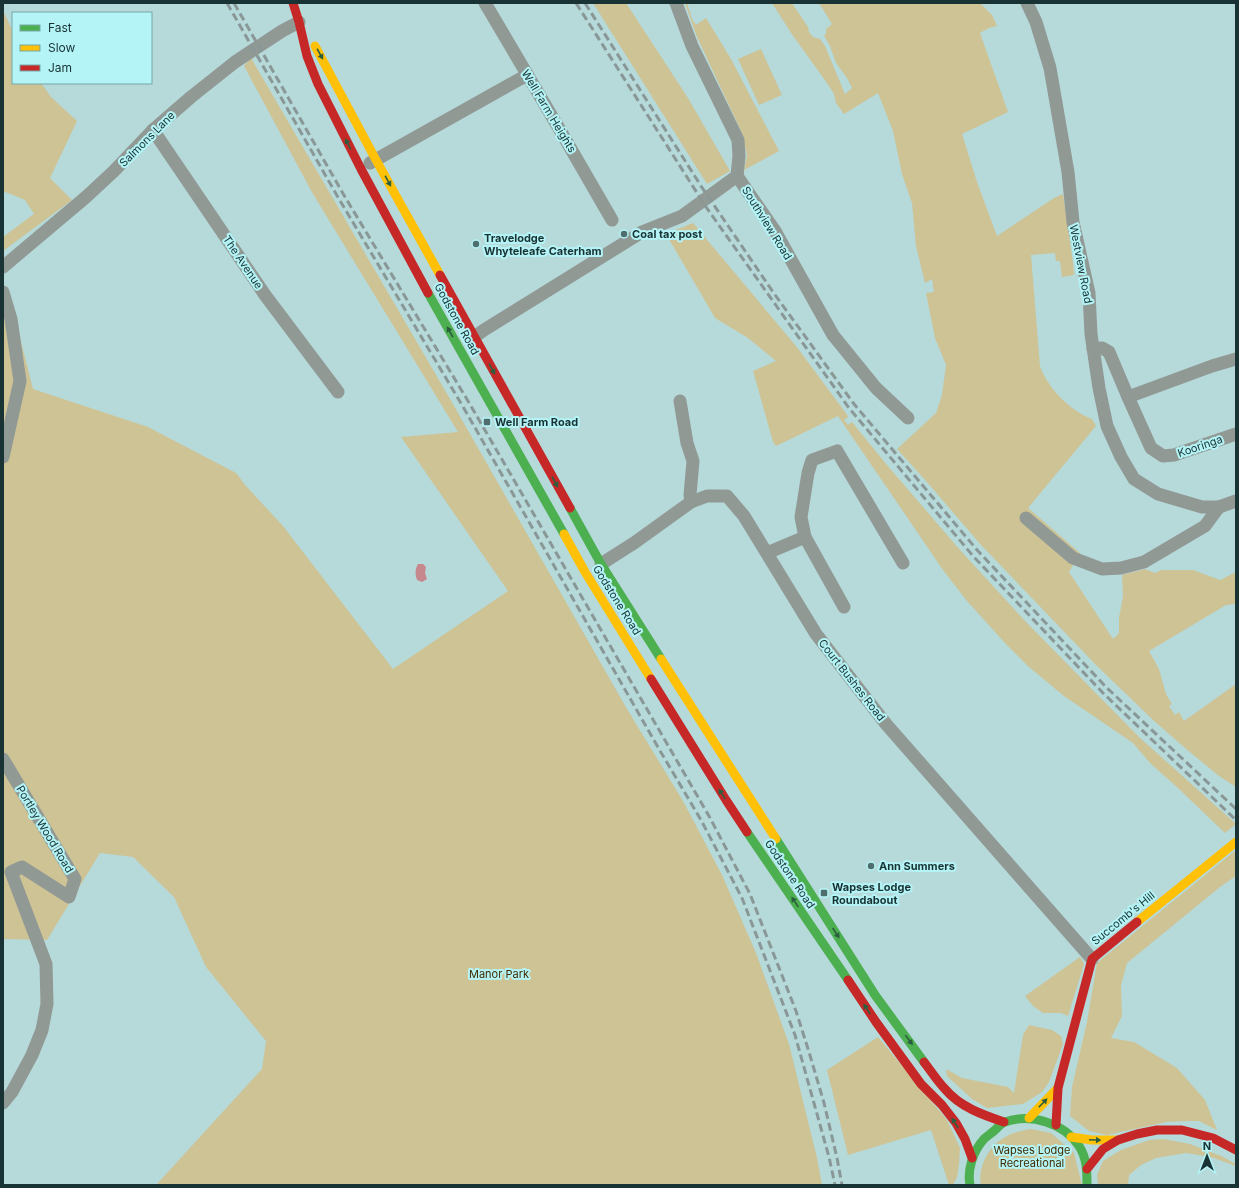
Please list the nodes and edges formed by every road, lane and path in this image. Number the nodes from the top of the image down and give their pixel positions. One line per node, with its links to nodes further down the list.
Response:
1 (293, 3): 5 (main road, Godstone Road)
2 (485, 3): 6 (street, Well Farm Heights)
3 (676, 3): 10 (street, Southview Road)
4 (1027, 3): 16 (street, Westview Road)
5 (299, 22): 7 (street, Salmons Lane); 8 (main road, Godstone Road, one-way to 8); 9 (main road, Godstone Road, one-way to 5)
6 (527, 74): 8 (street); 11 (street, Well Farm Heights)
7 (153, 130): 12 (street, Salmons Lane); 18 (street, The Avenue)
8 (376, 160): 9 (street); 14 (main road, Godstone Road, one-way to 14)
9 (361, 169): 15 (main road, Godstone Road, one-way to 9)
10 (737, 176): 14 (street); 21 (street, Southview Road)
11 (612, 220)
12 (3, 267)
13 (3, 292): 23 (street)
14 (474, 338): 15 (street); 31 (main road, Godstone Road, one-way to 31)
15 (458, 348): 33 (main road, Godstone Road)
16 (1093, 349): 19 (street, Kooringa); 26 (street, Westview Road)
17 (1236, 359): 19 (street)
18 (338, 392)
19 (1128, 396): 22 (street, Kooringa)
20 (680, 402): 25 (street)
21 (908, 418)
22 (1236, 434)
23 (3, 457)
24 (1236, 501): 26 (street)
25 (691, 502): 29 (street, Court Bushes Road); 31 (street, Court Bushes Road)
26 (1219, 507): 27 (street)
27 (1026, 518)
28 (805, 537): 29 (street); 30 (street); 32 (street)
29 (767, 552): 36 (street, Court Bushes Road)
30 (903, 563)
31 (601, 564): 33 (main road, Godstone Road)
32 (844, 607)
33 (687, 718): 37 (main road, Godstone Road, one-way to 37); 38 (main road, Godstone Road, one-way to 33)
34 (3, 759): 40 (street, Portley Wood Road)
35 (1233, 844): 36 (main road, Succomb's Hill)
36 (1092, 960): 39 (main road, Succomb's Hill)
37 (889, 1013): 38 (main road); 42 (main road, Godstone Road, one-way to 42)
38 (876, 1022): 47 (main road, Godstone Road, one-way to 38)
39 (1058, 1088): 41 (main road, Succomb's Hill, one-way to 39); 43 (main road, Succomb's Hill)
40 (3, 1103)
41 (1029, 1118): 42 (main road); 43 (main road)
42 (1004, 1122): 47 (main road)
43 (1056, 1125): 44 (main road)
44 (1071, 1137): 45 (main road, one-way to 45); 48 (main road)
45 (1118, 1140): 46 (main road); 48 (main road)
46 (1236, 1150)
47 (972, 1158): 49 (main road)
48 (1087, 1169): 50 (main road)
49 (968, 1183)
50 (1087, 1185)

